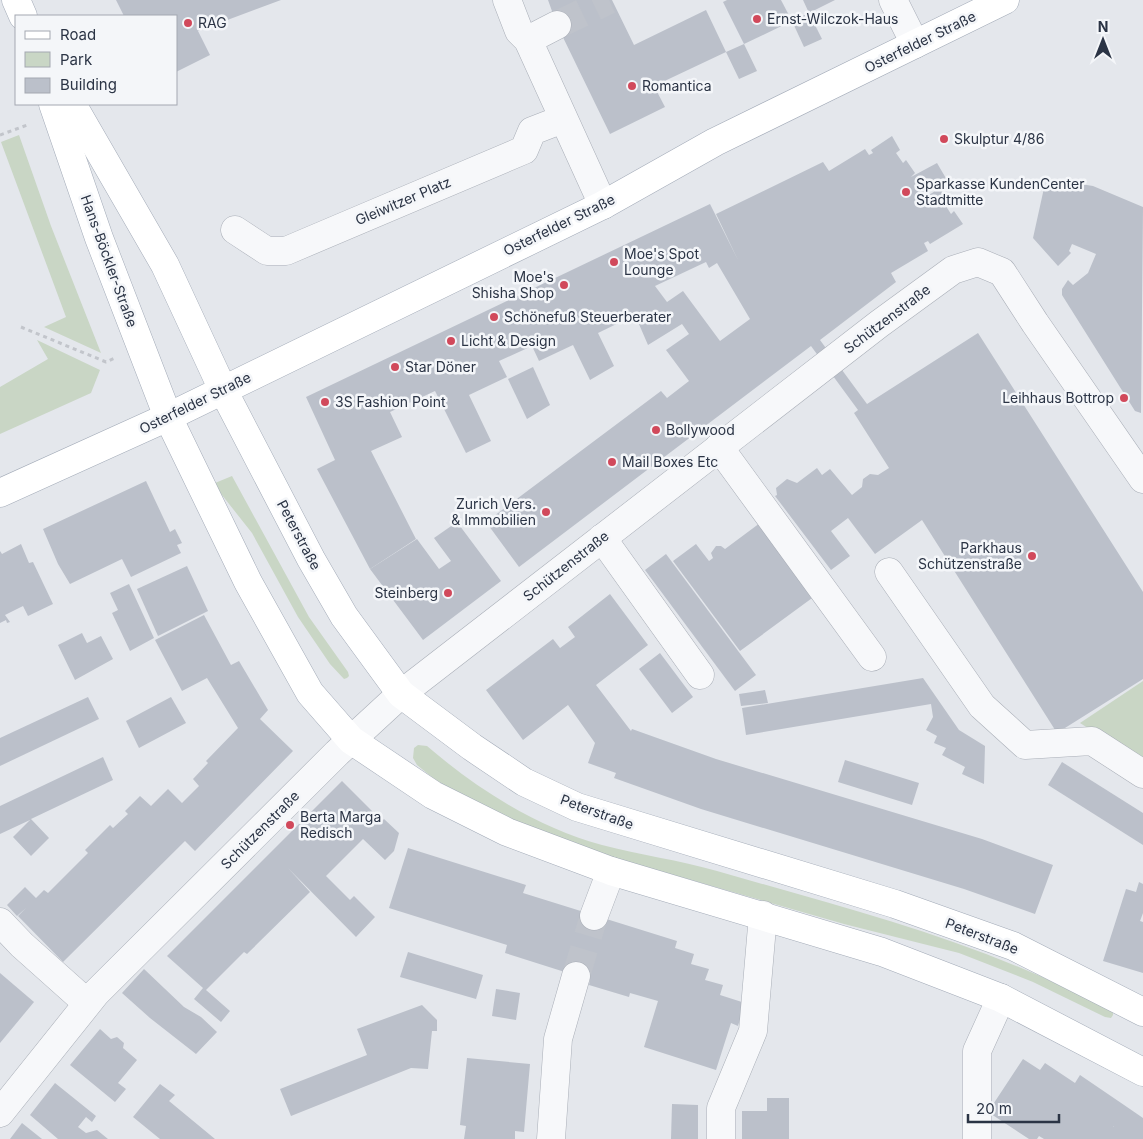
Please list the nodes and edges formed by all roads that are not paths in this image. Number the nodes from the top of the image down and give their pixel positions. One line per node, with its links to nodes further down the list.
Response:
1 (16, 0): 5 (main road)
2 (506, 0): 7 (street)
3 (893, 0): 8 (street)
4 (1005, 0): 8 (main road, Osterfelder Straße)
5 (23, 15)
6 (557, 25): 7 (street)
7 (528, 40): 11 (street)
8 (915, 44): 12 (main road, Osterfelder Straße)
9 (53, 105): 15 (main road, Hans-Böckler-Straße)
10 (73, 105): 14 (main road)
11 (563, 119): 12 (street); 13 (street, Gleiwitzer Platz)
12 (603, 205): 14 (main road, Osterfelder Straße)
13 (235, 230)
14 (223, 390): 15 (main road, Osterfelder Straße); 23 (main road, Peterstraße)
15 (168, 417): 18 (main road, Osterfelder Straße); 24 (main road)
16 (719, 447): 17 (street, Schützenstraße); 19 (street, Schützenstraße); 21 (street)
17 (1143, 479)
18 (0, 493)
19 (602, 538): 22 (street); 23 (street, Schützenstraße)
20 (889, 572): 25 (street)
21 (872, 657)
22 (700, 675)
23 (401, 694): 24 (street, Schützenstraße); 33 (main road, Peterstraße)
24 (351, 740): 26 (main road); 32 (street, Schützenstraße)
25 (1143, 774)
26 (610, 870): 27 (main road); 28 (street)
27 (763, 915): 31 (main road); 37 (street)
28 (594, 916)
29 (0, 922): 32 (street)
30 (576, 976): 36 (street)
31 (1001, 998): 34 (main road); 38 (street)
32 (87, 1002): 35 (street, Schützenstraße)
33 (1143, 1012)
34 (1143, 1072)
35 (0, 1113)
36 (551, 1139)
37 (721, 1139)
38 (977, 1139)

